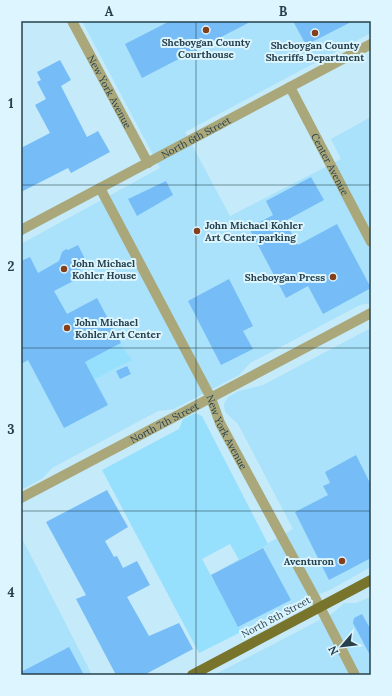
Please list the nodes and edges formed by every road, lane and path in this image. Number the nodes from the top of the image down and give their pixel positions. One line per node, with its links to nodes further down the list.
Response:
1 (72, 21): 4 (street, New York Avenue)
2 (371, 44): 3 (street, North 6th Street)
3 (290, 87): 4 (street, North 6th Street); 7 (street, Center Avenue)
4 (148, 163): 5 (street, North 6th Street)
5 (100, 188): 6 (street, North 6th Street); 9 (street, New York Avenue)
6 (21, 230)
7 (371, 242)
8 (371, 313): 9 (street, North 7th Street)
9 (211, 398): 10 (street, North 7th Street); 12 (street, New York Avenue)
10 (21, 498)
11 (371, 580): 12 (main road, North 8th Street)
12 (320, 607): 13 (main road, North 8th Street); 14 (street, New York Avenue)
13 (192, 675)
14 (355, 675)

